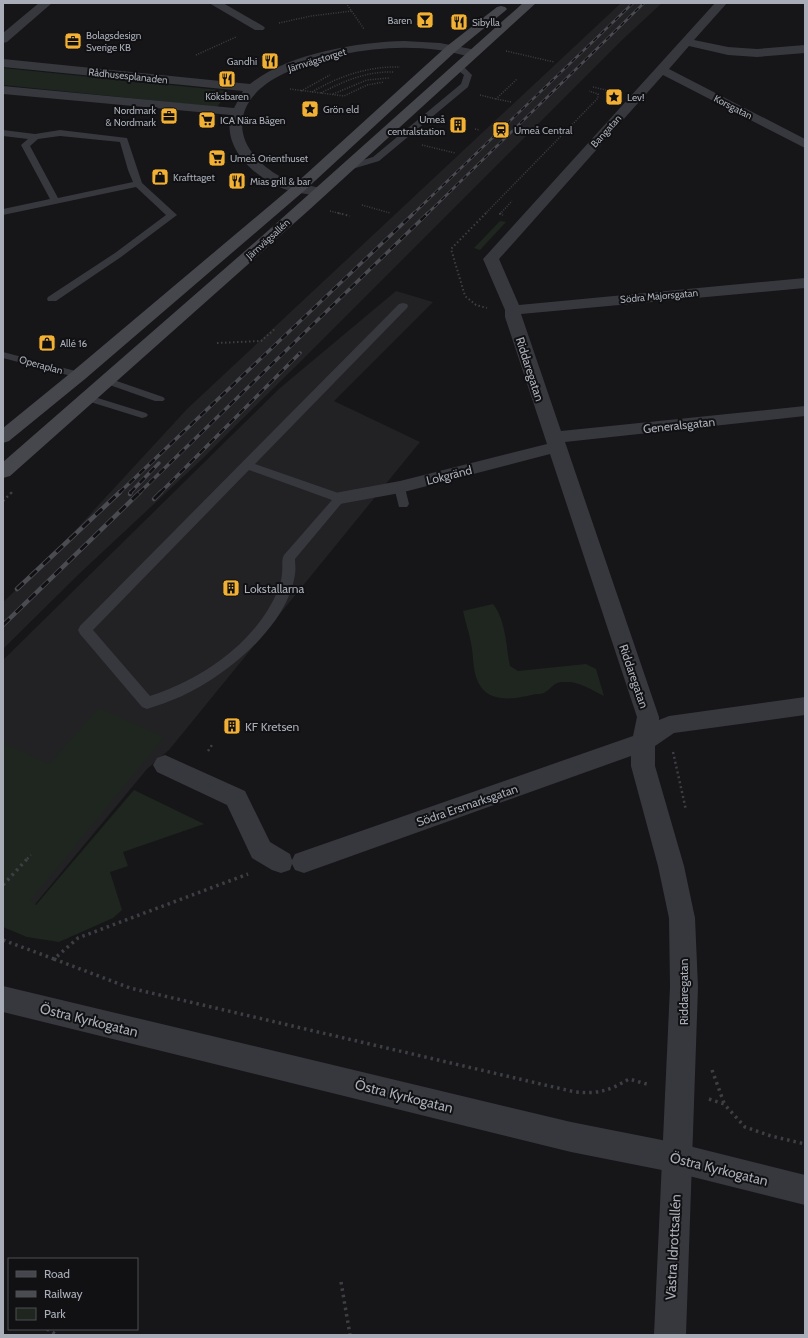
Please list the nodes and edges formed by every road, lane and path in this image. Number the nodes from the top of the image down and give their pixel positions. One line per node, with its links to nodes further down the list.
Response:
1 (46, 3): 10 (street)
2 (215, 3): 8 (street)
3 (346, 3): 7 (path)
4 (509, 3): 12 (main road, Järnvägsallén)
5 (530, 3): 15 (main road, Järnvägsallén)
6 (721, 3): 11 (street, Bangatan)
7 (352, 11): 8 (path); 9 (path)
8 (259, 28): 16 (path)
9 (363, 29)
10 (3, 40)
11 (686, 42): 13 (street); 20 (street, Bangatan)
12 (451, 49): 15 (street, Järnvägstorget); 27 (street, Järnvägstorget); 44 (main road, Järnvägsallén)
13 (805, 49)
14 (504, 50): 17 (path)
15 (472, 53): 45 (main road, Järnvägsallén)
16 (196, 55)
17 (554, 62)
18 (3, 63): 27 (street, Rådhusesplanaden)
19 (402, 68): 32 (path)
20 (662, 70): 42 (street, Korsgatan); 53 (street, Bangatan)
21 (396, 72): 33 (path)
22 (336, 73): 30 (path)
23 (390, 78): 34 (path)
24 (517, 79): 36 (path)
25 (385, 82): 34 (path)
26 (593, 87): 35 (path)
27 (253, 88): 37 (street, Järnvägstorget)
28 (288, 89): 30 (path)
29 (3, 90): 37 (street)
30 (301, 90): 32 (path)
31 (589, 91): 48 (path)
32 (311, 92): 33 (path)
33 (321, 93): 34 (path)
34 (332, 94)
35 (609, 97)
36 (511, 102)
37 (238, 112): 44 (street, Järnvägstorget)
38 (475, 129): 39 (path)
39 (480, 130)
40 (3, 133): 41 (lane)
41 (35, 136): 43 (lane); 46 (lane)
42 (805, 144)
43 (138, 184): 46 (lane); 55 (lane)
44 (299, 188): 45 (street, Järnvägstorget); 61 (main road, Järnvägsallén)
45 (320, 192): 49 (main road, Järnvägsallén)
46 (55, 200): 50 (lane)
47 (362, 205): 51 (path)
48 (494, 205)
49 (311, 206): 52 (path); 62 (main road, Järnvägsallén)
50 (3, 212)
51 (390, 213)
52 (350, 216)
53 (490, 259): 57 (street, Riddaregatan)
54 (805, 283): 57 (street, Södra Majorsgatan)
55 (52, 299)
56 (403, 306): 69 (lane)
57 (513, 310): 68 (street, Riddaregatan)
58 (276, 328): 59 (path)
59 (217, 343)
60 (3, 355): 61 (lane, Operaplan)
61 (79, 375): 67 (main road, Järnvägsallén)
62 (108, 381): 63 (main road, Järnvägsallén); 64 (lane)
63 (88, 398): 66 (lane); 70 (main road, Järnvägsallén)
64 (159, 398)
65 (805, 411): 68 (street, Generalsgatan)
66 (142, 415)
67 (3, 437)
68 (555, 443): 71 (street, Lokgränd); 73 (street, Riddaregatan)
69 (246, 465): 71 (lane); 71 (lane)
70 (3, 472)
71 (340, 498)
72 (805, 706): 73 (street, Södra Ersmarksgatan)
73 (643, 742): 78 (street, Södra Ersmarksgatan); 86 (street, Riddaregatan)
74 (212, 745): 75 (path)
75 (208, 751)
76 (165, 765): 78 (street)
77 (32, 855): 79 (path)
78 (292, 862): 81 (path)
79 (3, 885)
80 (3, 940): 81 (path)
81 (54, 958): 83 (path)
82 (3, 999): 86 (street, Östra Kyrkogatan)
83 (649, 1085)
84 (709, 1099): 85 (path)
85 (805, 1144)
86 (677, 1158): 87 (street, Östra Kyrkogatan); 90 (street, Västra Idrottsallén)
87 (805, 1190)
88 (341, 1282): 89 (path)
89 (350, 1335)
90 (670, 1335)

